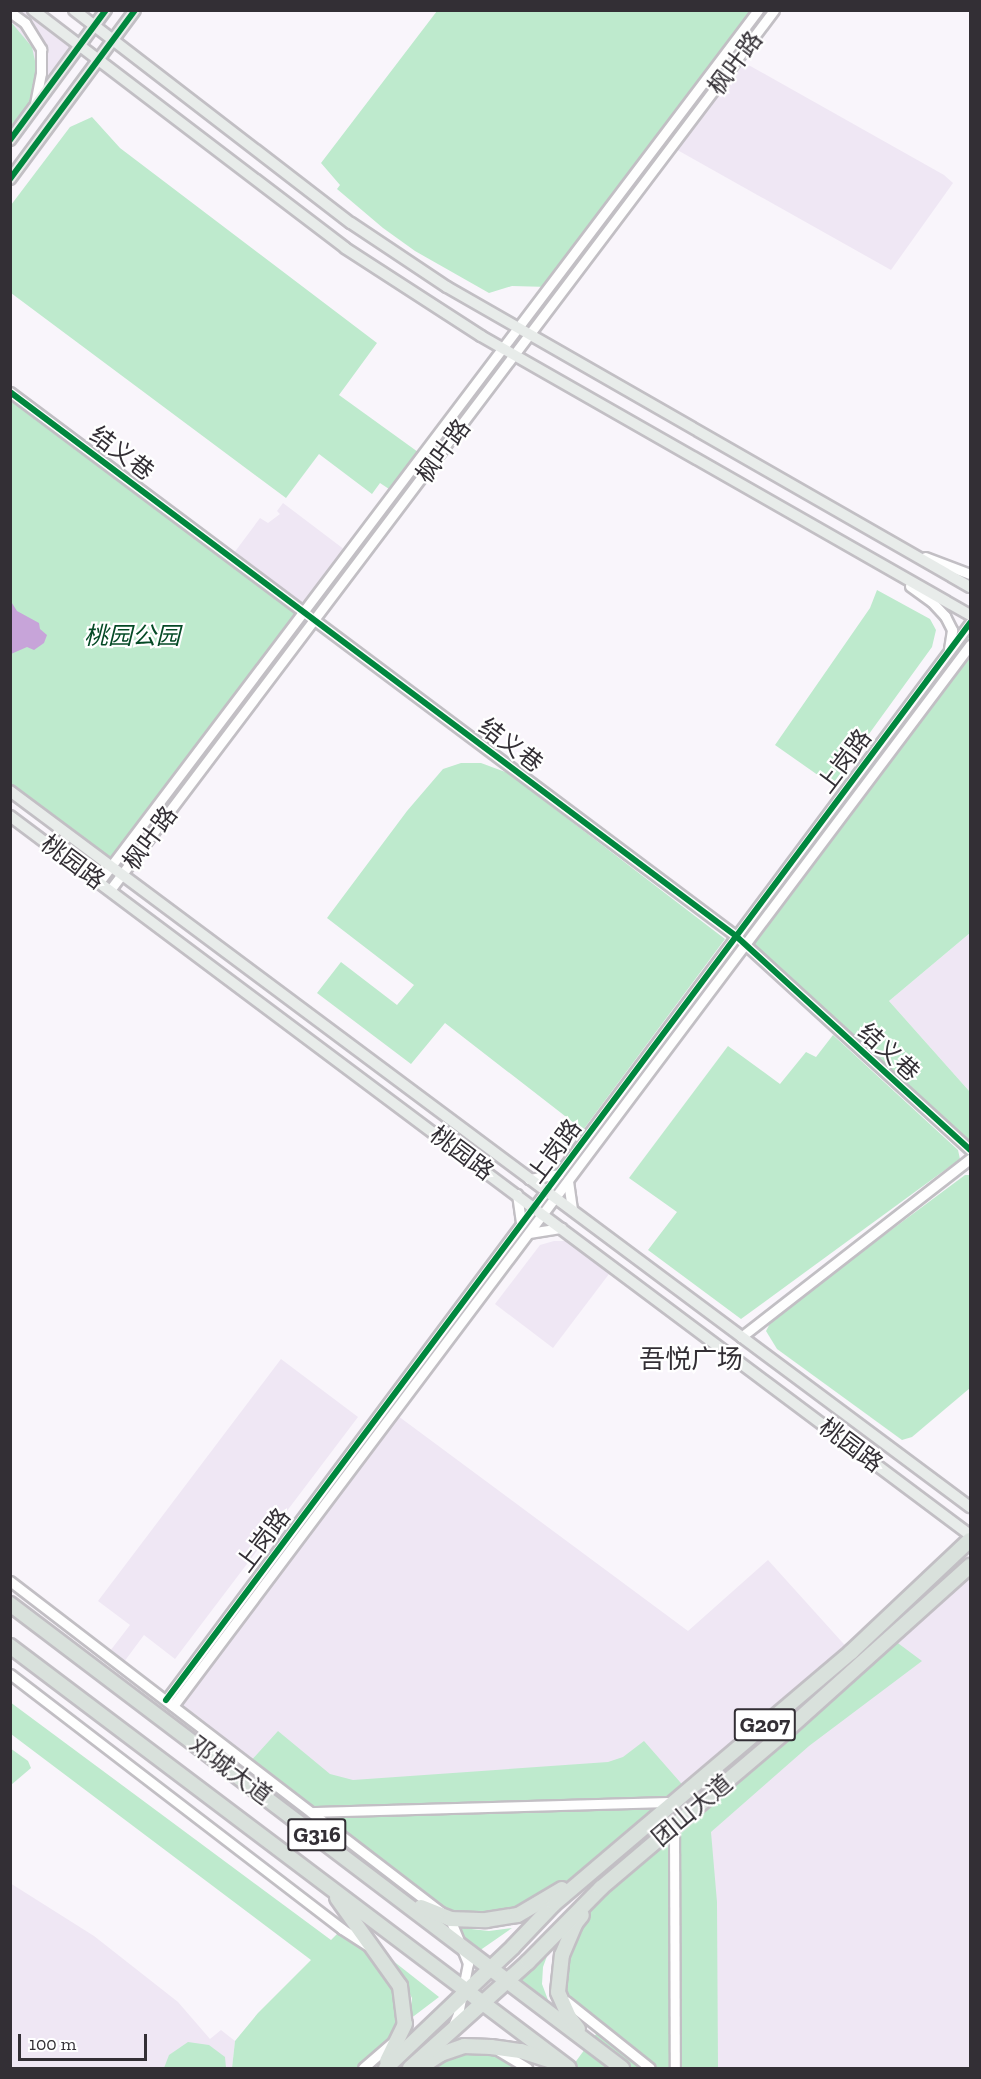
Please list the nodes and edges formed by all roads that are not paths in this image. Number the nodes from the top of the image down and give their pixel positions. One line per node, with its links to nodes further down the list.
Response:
1 (33, 10): 10 (main road)
2 (74, 10): 8 (main road)
3 (106, 10): 8 (main road)
4 (135, 10): 9 (main road)
5 (758, 10): 15 (street, 枫叶路)
6 (774, 10): 16 (street, 枫叶路)
7 (10, 12): 12 (street)
8 (95, 26): 9 (main road); 10 (main road)
9 (113, 40): 11 (main road); 15 (main road)
10 (80, 45): 11 (main road); 12 (main road)
11 (98, 61): 14 (main road); 17 (main road)
12 (35, 107): 13 (main road)
13 (10, 140)
14 (10, 179)
15 (519, 327): 16 (main road); 17 (street, 枫叶路)
16 (532, 334): 18 (street, 枫叶路); 20 (main road)
17 (503, 348): 18 (main road); 24 (street, 枫叶路)
18 (515, 356): 21 (main road); 26 (street, 枫叶路)
19 (10, 392): 24 (street, 结义巷)
20 (896, 544): 22 (street); 23 (main road)
21 (879, 563): 25 (main road); 29 (street)
22 (970, 574)
23 (970, 587)
24 (304, 612): 26 (street, 结义巷); 32 (street, 枫叶路)
25 (970, 615)
26 (315, 620): 33 (street, 枫叶路); 36 (street, 结义巷)
27 (970, 623): 29 (street, 上岗路)
28 (970, 645): 37 (street, 上岗路)
29 (948, 652): 36 (street, 上岗路)
30 (10, 791): 32 (main road, 桃园路)
31 (10, 816): 34 (main road, 桃园路)
32 (111, 867): 33 (main road, 桃园路); 34 (street, 枫叶路)
33 (122, 875): 35 (street, 枫叶路); 41 (main road, 桃园路)
34 (99, 882): 35 (main road, 桃园路)
35 (110, 890): 43 (main road, 桃园路)
36 (736, 936): 37 (street, 结义巷); 40 (street, 上岗路)
37 (745, 945): 38 (street, 结义巷); 42 (street, 上岗路)
38 (970, 1150)
39 (970, 1159): 50 (street)
40 (559, 1174): 41 (street); 44 (street, 上岗路)
41 (529, 1179): 44 (main road, 桃园路)
42 (568, 1181): 44 (street, 上岗路); 46 (street)
43 (517, 1194): 45 (main road, 桃园路); 47 (street)
44 (550, 1195): 45 (street, 上岗路); 46 (main road, 桃园路)
45 (539, 1210): 47 (street, 上岗路); 48 (main road, 桃园路); 49 (street, 上岗路)
46 (572, 1210): 50 (main road, 桃园路)
47 (521, 1224): 59 (street, 上岗路)
48 (562, 1227): 49 (street); 52 (main road, 桃园路)
49 (529, 1233): 59 (street, 上岗路)
50 (741, 1336): 51 (main road, 桃园路)
51 (970, 1508)
52 (970, 1535)
53 (970, 1540): 60 (highway, 团山大道 / G207)
54 (970, 1566): 62 (highway, 团山大道 / G207)
55 (10, 1581): 59 (street)
56 (10, 1604): 66 (highway, 邓城大道 / G316)
57 (10, 1646): 65 (highway, 邓城大道 / G316)
58 (10, 1674): 68 (street)
59 (170, 1703): 61 (street)
60 (673, 1802): 61 (street); 63 (highway, 团山大道 / G207)
61 (311, 1812): 67 (street)
62 (674, 1824): 64 (highway, 团山大道 / G207); 86 (street)
63 (589, 1873): 67 (highway); 69 (highway, 团山大道 / G207)
64 (606, 1884): 70 (highway, 团山大道 / G207); 72 (highway)
65 (329, 1886): 68 (highway); 71 (highway, 邓城大道 / G316)
66 (399, 1898): 67 (highway); 69 (highway, 邓城大道 / G316)
67 (450, 1919): 77 (street)
68 (376, 1950): 74 (highway)
69 (492, 1968): 70 (highway, 邓城大道 / G316); 71 (highway, 团山大道 / G207)
70 (508, 1980): 73 (highway, 团山大道 / G207); 75 (highway, 邓城大道 / G316)
71 (467, 1991): 73 (highway, 邓城大道 / G316); 81 (highway, G207)
72 (558, 1992): 75 (highway); 85 (street)
73 (483, 2003): 78 (highway, 团山大道 / G207); 79 (highway, 邓城大道 / G316)
74 (398, 2038): 80 (street); 81 (highway)
75 (586, 2041): 84 (highway, 邓城大道 / G316)
76 (491, 2047): 77 (highway); 79 (highway); 83 (street)
77 (441, 2054): 78 (highway); 82 (street)
78 (416, 2066)
79 (567, 2067)
80 (363, 2068)
81 (385, 2068)
82 (431, 2068)
83 (527, 2068)
84 (622, 2068)
85 (650, 2068)
86 (675, 2068)

